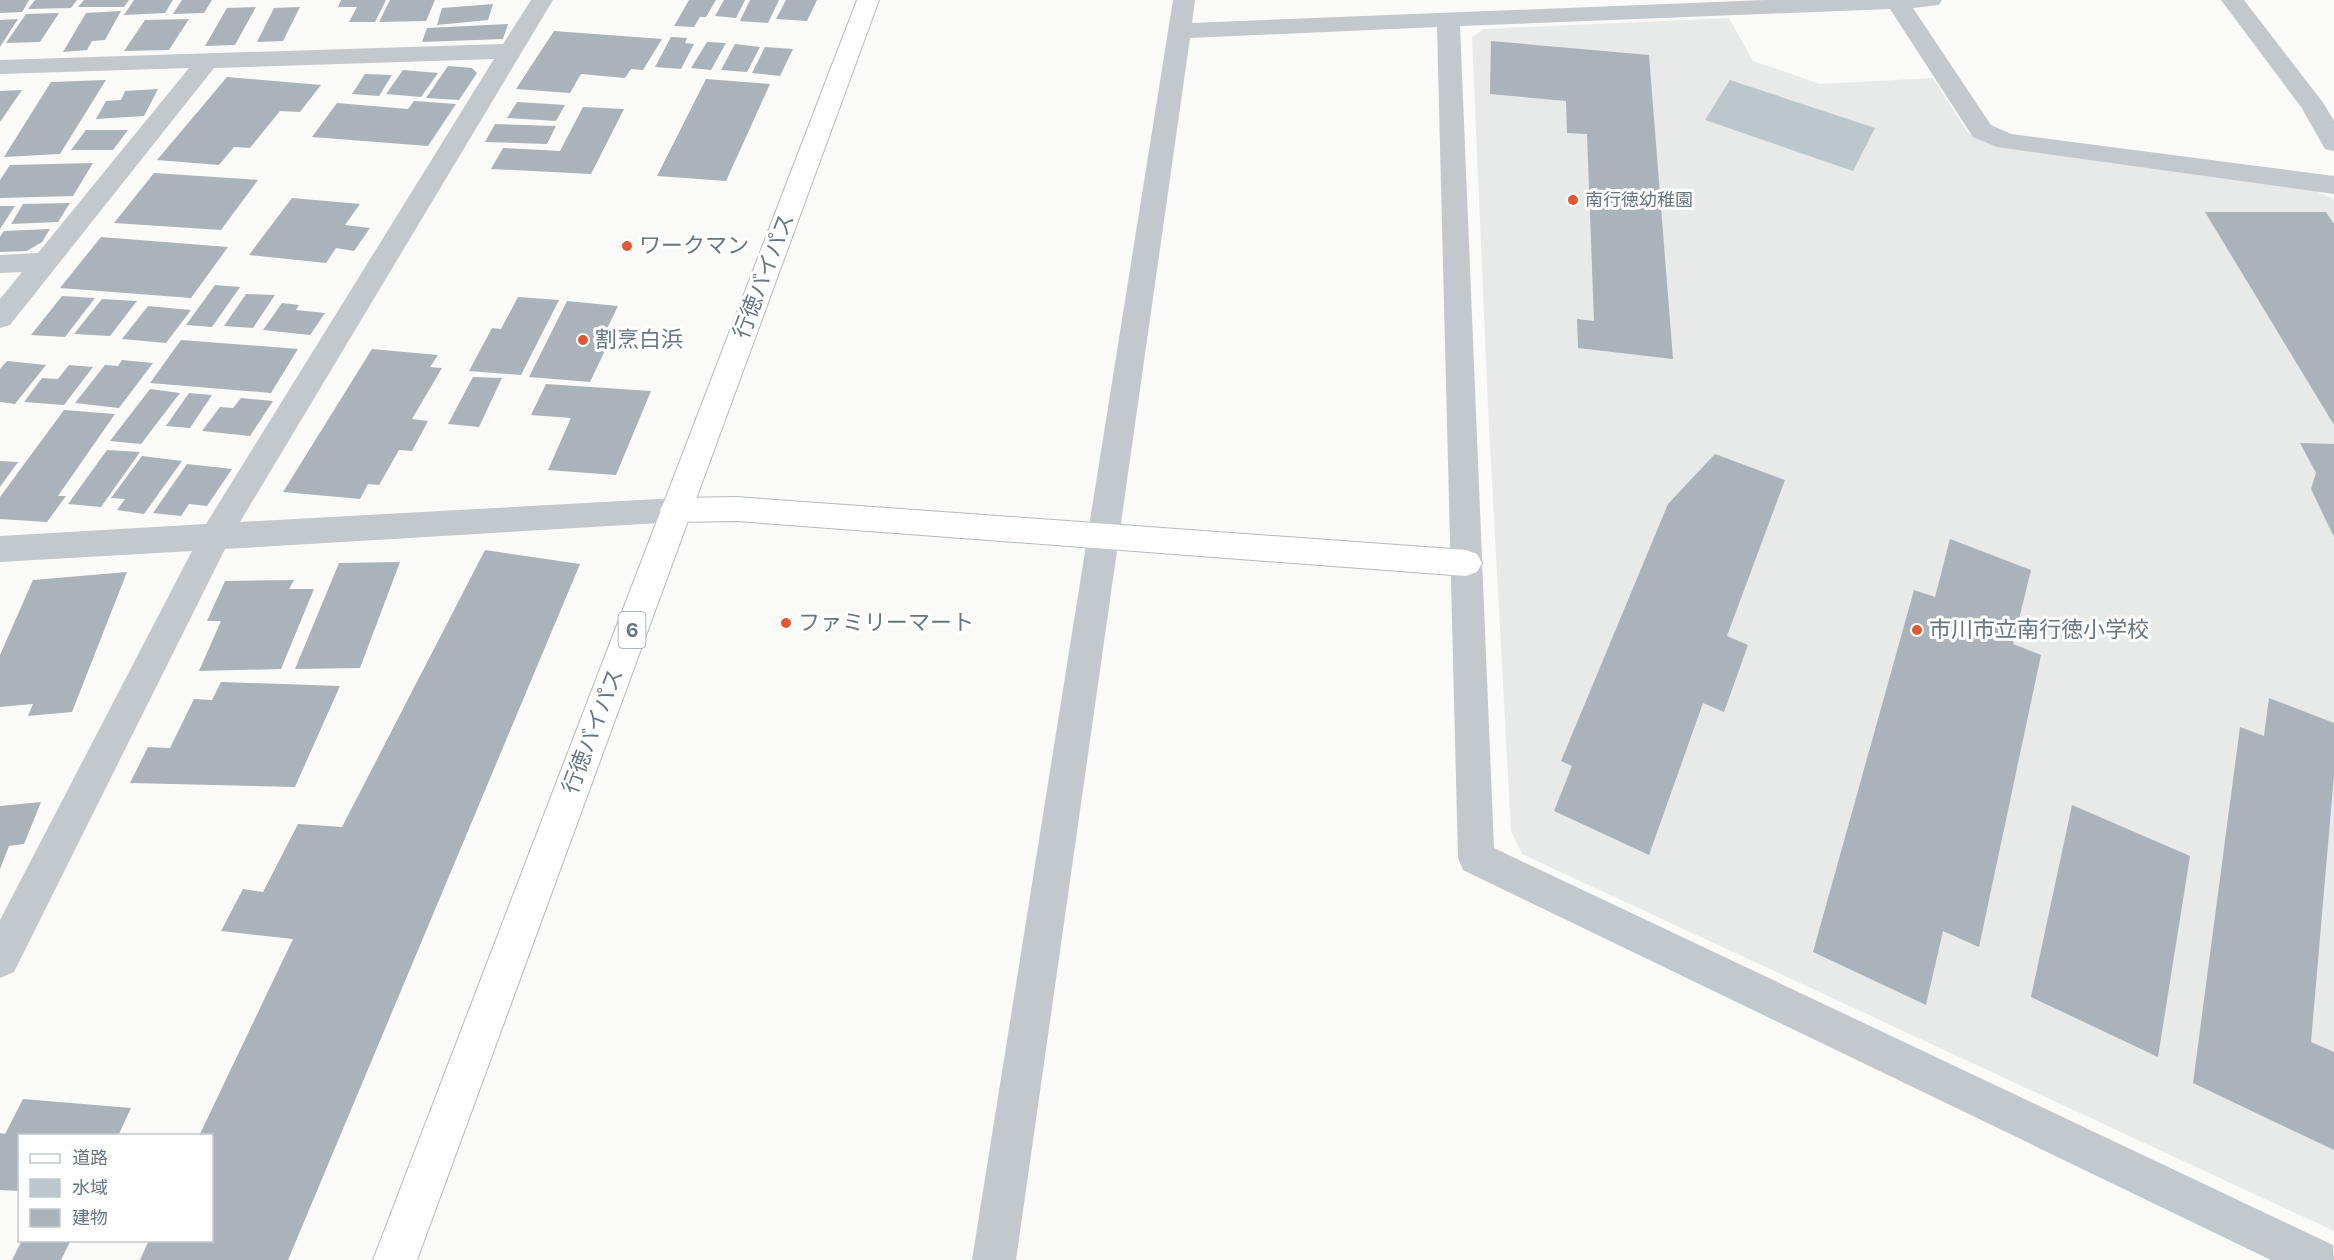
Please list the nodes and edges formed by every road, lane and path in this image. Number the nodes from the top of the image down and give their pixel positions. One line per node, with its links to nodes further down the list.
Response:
1 (542, 0): 8 (street)
2 (868, 0): 17 (main road, 行徳バイパス / 6)
3 (1931, 0): 5 (street)
4 (2232, 0): 11 (street)
5 (1897, 1): 7 (street); 13 (street)
6 (1182, 15): 7 (street); 18 (street)
7 (1448, 20): 21 (street)
8 (511, 51): 9 (street); 19 (street)
9 (208, 60): 10 (street); 14 (street)
10 (0, 67)
11 (2325, 113): 12 (street)
12 (2334, 143)
13 (2334, 185)
14 (45, 262): 15 (street); 16 (street)
15 (0, 264)
16 (0, 318)
17 (676, 510): 18 (main road); 19 (street); 24 (main road, 行徳バイパス / 6)
18 (1104, 536): 21 (main road); 25 (street)
19 (215, 537): 20 (street); 22 (street)
20 (0, 549)
21 (1466, 563): 26 (street)
22 (11, 915): 23 (street)
23 (0, 959)
24 (395, 1260)
25 (994, 1260)
26 (2318, 1260)

